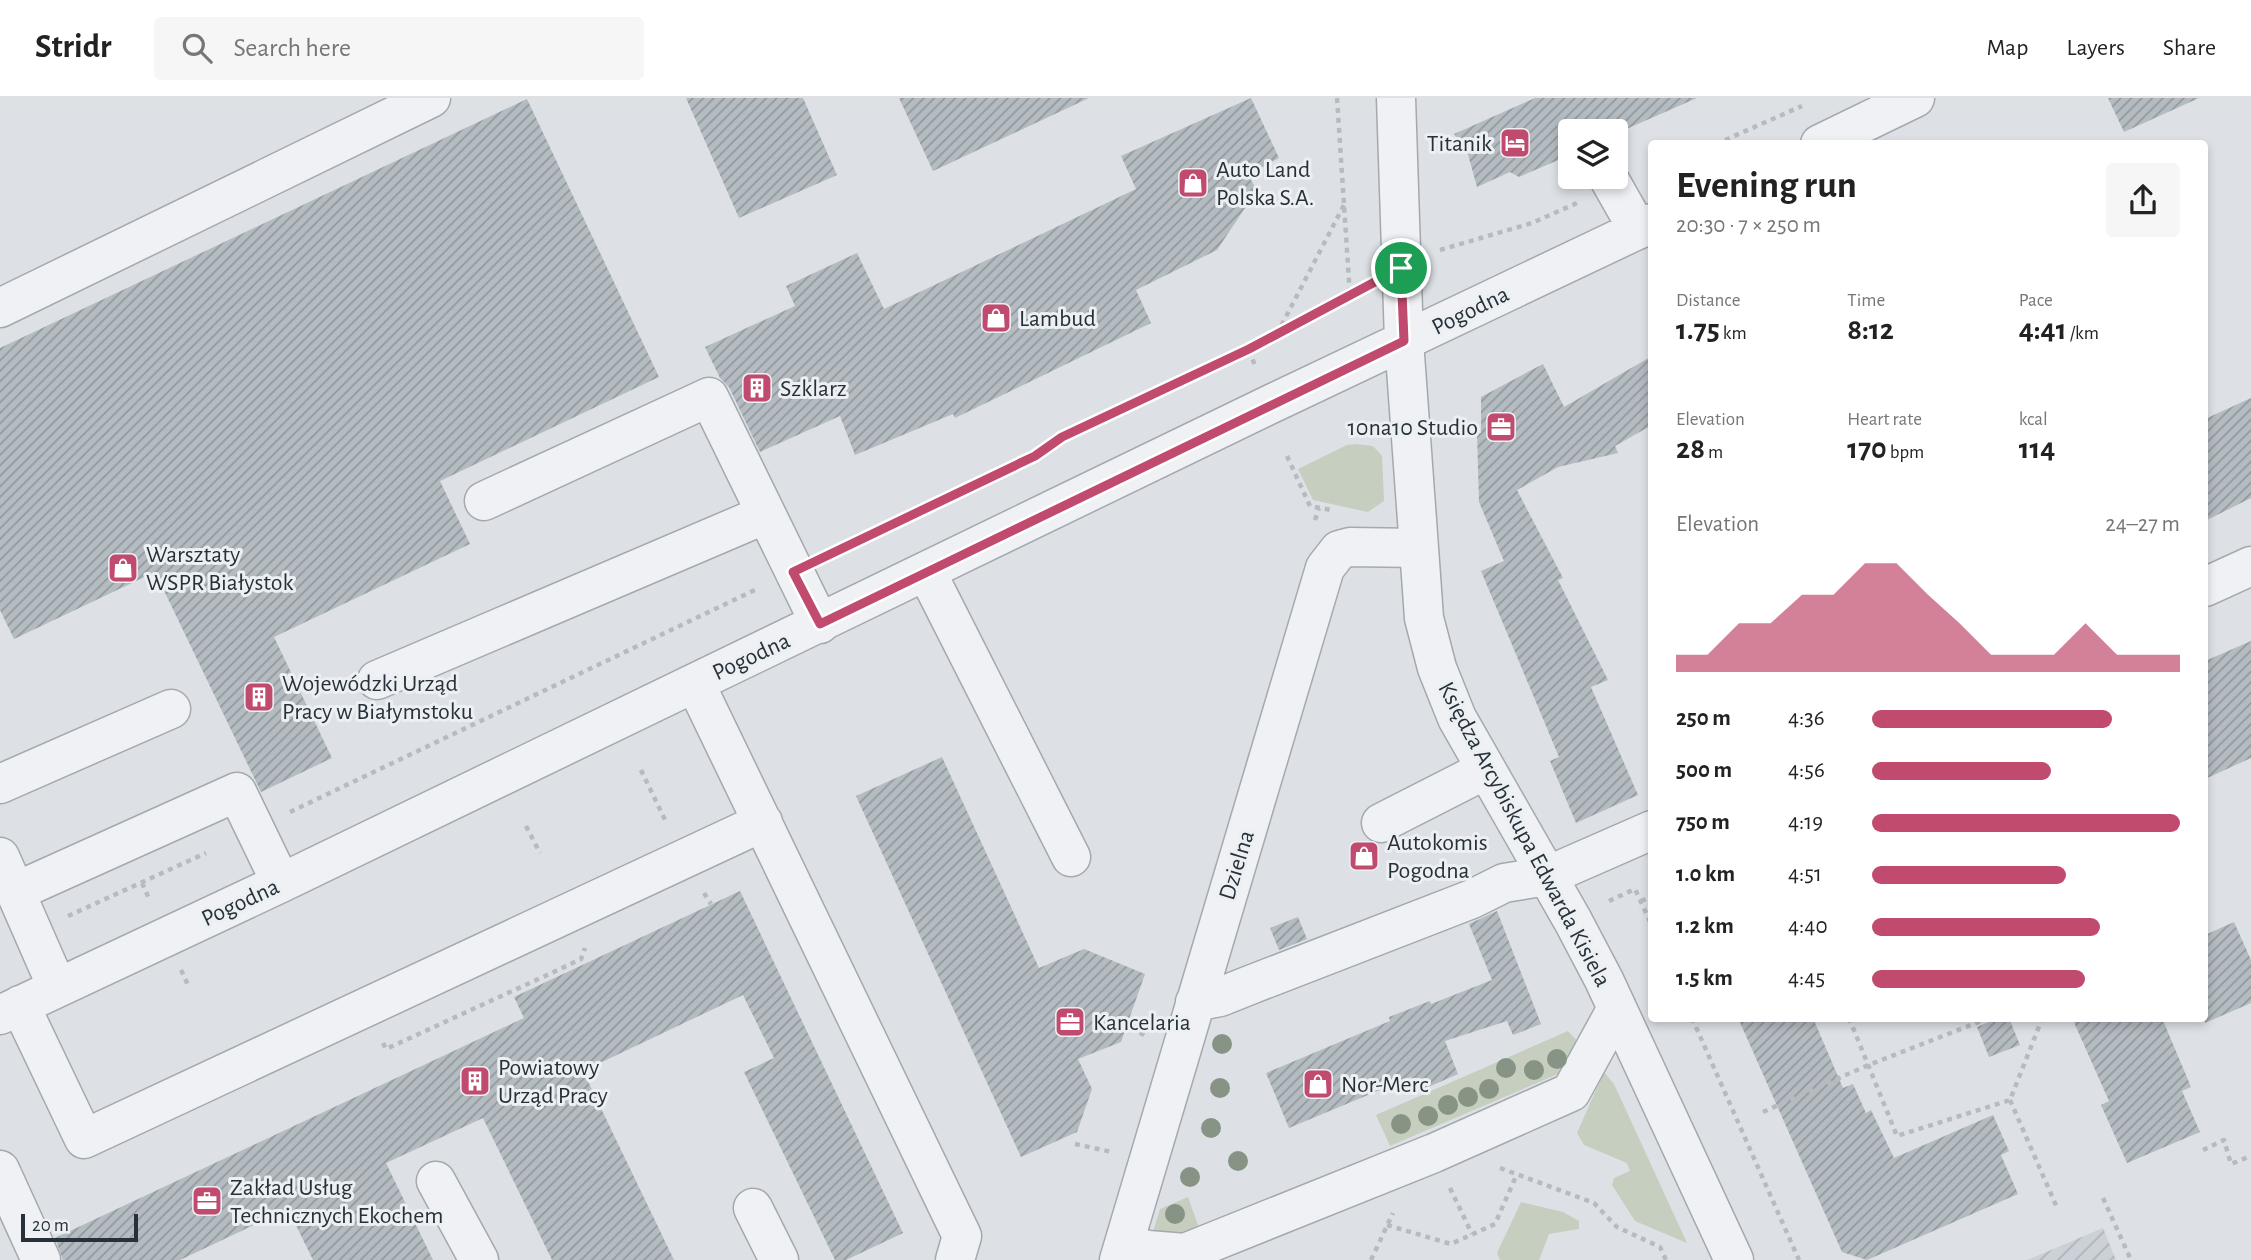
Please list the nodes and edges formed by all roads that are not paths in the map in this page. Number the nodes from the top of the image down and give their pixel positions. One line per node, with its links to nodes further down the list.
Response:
1 (431, 98): 7 (street)
2 (1395, 98): 8 (street, Księdza Arcybiskupa Edwarda Kisiela)
3 (1915, 98): 4 (street)
4 (1828, 140)
5 (1616, 189): 6 (street)
6 (1645, 226): 8 (street, Pogodna)
7 (0, 308)
8 (1404, 341): 11 (street, Księdza Arcybiskupa Edwarda Kisiela); 13 (street, Pogodna)
9 (484, 500): 10 (street)
10 (766, 514): 15 (street); 16 (street)
11 (1419, 548): 19 (street, Księdza Arcybiskupa Edwarda Kisiela); 30 (street, Dzielna)
12 (2251, 566): 14 (street)
13 (926, 571): 15 (street, Pogodna); 25 (street)
14 (2208, 586)
15 (820, 624): 17 (street, Pogodna)
16 (377, 680)
17 (695, 683): 21 (street); 27 (street, Pogodna)
18 (171, 709): 20 (street)
19 (1485, 770): 22 (street); 26 (street, Księdza Arcybiskupa Edwarda Kisiela)
20 (0, 784)
21 (763, 822): 32 (street); 40 (street)
22 (1381, 823)
23 (1648, 832): 26 (street)
24 (0, 857): 28 (street)
25 (1071, 857)
26 (1547, 876): 30 (street); 31 (street, Księdza Arcybiskupa Edwarda Kisiela)
27 (281, 883): 28 (street); 29 (street, Pogodna)
28 (15, 892): 29 (street)
29 (57, 988): 32 (street, Pogodna)
30 (1195, 1002): 36 (street, Dzielna)
31 (1618, 1007): 36 (street); 41 (street, Księdza Arcybiskupa Edwarda Kisiela)
32 (10, 1010)
33 (0, 1170): 37 (street)
34 (436, 1181): 38 (street)
35 (753, 1208): 39 (street)
36 (1121, 1252)
37 (41, 1260)
38 (479, 1260)
39 (779, 1260)
40 (955, 1260)
41 (1734, 1260)

